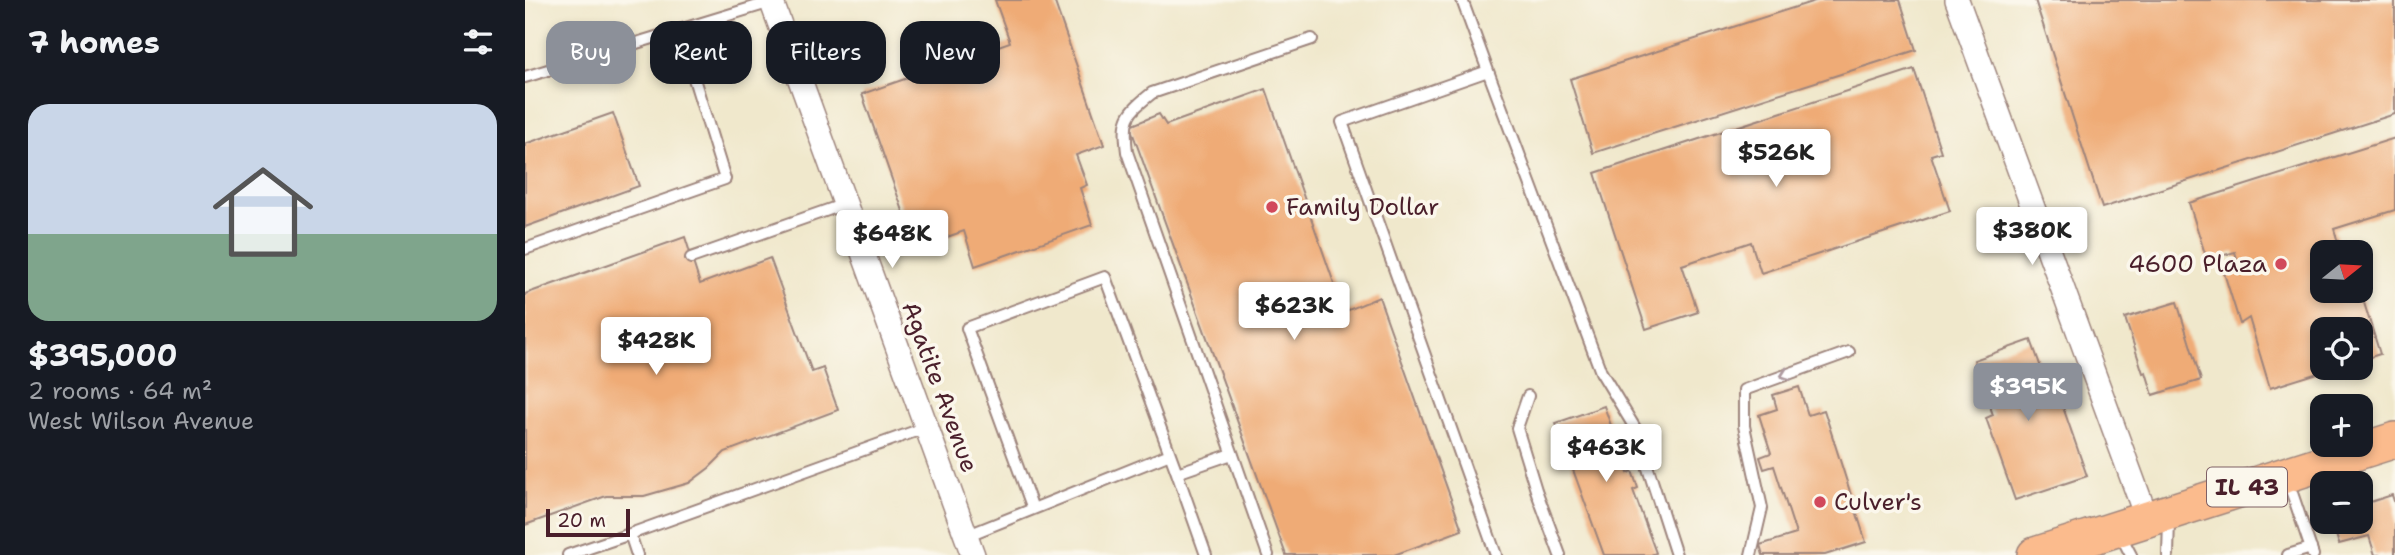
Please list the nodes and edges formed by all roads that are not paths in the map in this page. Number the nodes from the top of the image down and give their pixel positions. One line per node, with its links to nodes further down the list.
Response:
1 (1462, 0): 7 (lane)
2 (1957, 0): 22 (street)
3 (771, 1): 4 (lane); 10 (street, Agatite Avenue)
4 (708, 21)
5 (650, 39): 8 (lane)
6 (1312, 39): 18 (lane)
7 (1488, 71): 30 (lane); 32 (lane)
8 (525, 77)
9 (696, 84): 11 (lane)
10 (845, 204): 12 (lane); 15 (street, Agatite Avenue)
11 (525, 249)
12 (691, 258)
13 (1849, 352): 33 (lane, one-way to 33)
14 (1528, 396): 31 (lane)
15 (926, 427): 23 (lane); 24 (street, Agatite Avenue)
16 (2395, 440): 20 (main road, IL 43)
17 (1170, 454): 19 (lane); 21 (lane); 21 (lane)
18 (1232, 454): 19 (lane); 29 (lane)
19 (1177, 473): 28 (lane)
20 (2286, 474): 22 (main road, IL 43); 25 (lane)
21 (1033, 509): 24 (lane)
22 (2141, 529): 34 (main road, IL 43); 35 (lane)
23 (630, 534): 26 (lane); 27 (lane)
24 (969, 545)
25 (2312, 551): 36 (lane)
26 (568, 555)
27 (637, 555)
28 (1206, 555)
29 (1268, 555)
30 (1496, 555)
31 (1560, 555)
32 (1676, 555)
33 (1751, 555)
34 (2035, 555)
35 (2168, 555)
36 (2288, 555)

